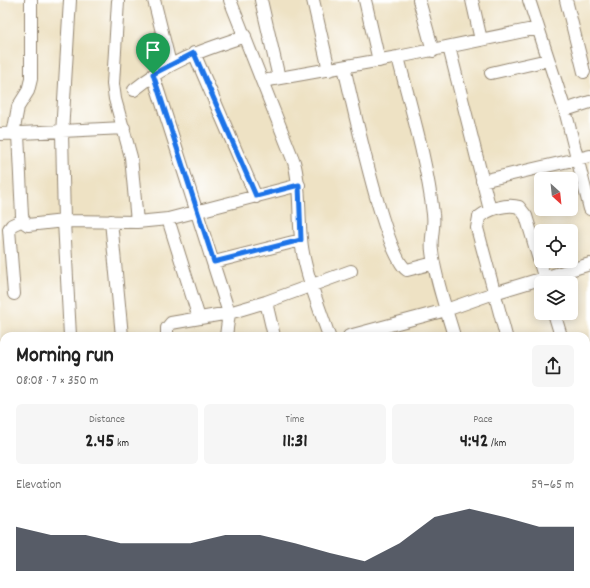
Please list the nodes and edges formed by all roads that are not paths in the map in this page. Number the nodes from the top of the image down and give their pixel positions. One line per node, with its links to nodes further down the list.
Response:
1 (31, 0): 36 (street)
2 (70, 0): 34 (street)
3 (118, 0): 33 (street)
4 (154, 0): 22 (street)
5 (230, 0): 14 (street)
6 (261, 0): 28 (street)
7 (313, 0): 24 (street)
8 (365, 0): 21 (street)
9 (419, 0): 17 (street)
10 (472, 0): 15 (street)
11 (529, 0): 13 (street)
12 (566, 0): 25 (street)
13 (538, 28): 15 (street); 20 (street)
14 (245, 36): 18 (street); 29 (street)
15 (481, 40): 16 (street)
16 (449, 47): 17 (street); 39 (street)
17 (433, 50): 19 (street)
18 (194, 53): 22 (street); 41 (street)
19 (398, 57): 21 (street); 52 (street)
20 (548, 60): 26 (street); 32 (street)
21 (378, 61): 23 (street)
22 (170, 64): 27 (street)
23 (344, 67): 24 (street); 52 (street)
24 (329, 70): 28 (street)
25 (584, 72)
26 (491, 73)
27 (153, 74): 30 (street); 44 (street)
28 (280, 78): 29 (street)
29 (263, 81): 40 (street)
30 (134, 90)
31 (590, 102): 32 (street)
32 (565, 110): 38 (street)
33 (124, 128): 34 (street); 49 (street)
34 (62, 133): 36 (street); 47 (street)
35 (0, 134): 36 (street)
36 (16, 134): 46 (street)
37 (590, 156): 38 (street)
38 (578, 158): 39 (street); 42 (street)
39 (482, 181): 43 (street)
40 (299, 185): 41 (street); 50 (street)
41 (256, 196): 44 (street)
42 (590, 209)
43 (490, 210): 55 (street); 59 (street)
44 (196, 212): 45 (street); 51 (street)
45 (168, 219): 49 (street); 64 (street)
46 (23, 220): 47 (street); 60 (street)
47 (64, 221): 48 (street); 67 (street)
48 (111, 221): 49 (street); 68 (street)
49 (137, 222)
50 (301, 240): 51 (street); 58 (street)
51 (214, 262): 63 (street)
52 (434, 263): 62 (street)
53 (590, 264): 56 (street)
54 (351, 271): 58 (street)
55 (544, 276)
56 (556, 276)
57 (534, 283): 59 (street)
58 (312, 286): 61 (street); 72 (street)
59 (494, 293): 62 (street); 74 (street)
60 (14, 294)
61 (266, 302): 63 (street); 71 (street)
62 (446, 310): 66 (street); 73 (street)
63 (229, 313): 64 (street); 70 (street)
64 (199, 318): 69 (street)
65 (556, 320): 75 (street)
66 (387, 331)
67 (70, 332)
68 (122, 332)
69 (166, 332)
70 (227, 332)
71 (273, 332)
72 (328, 332)
73 (453, 332)
74 (505, 332)
75 (560, 332)

